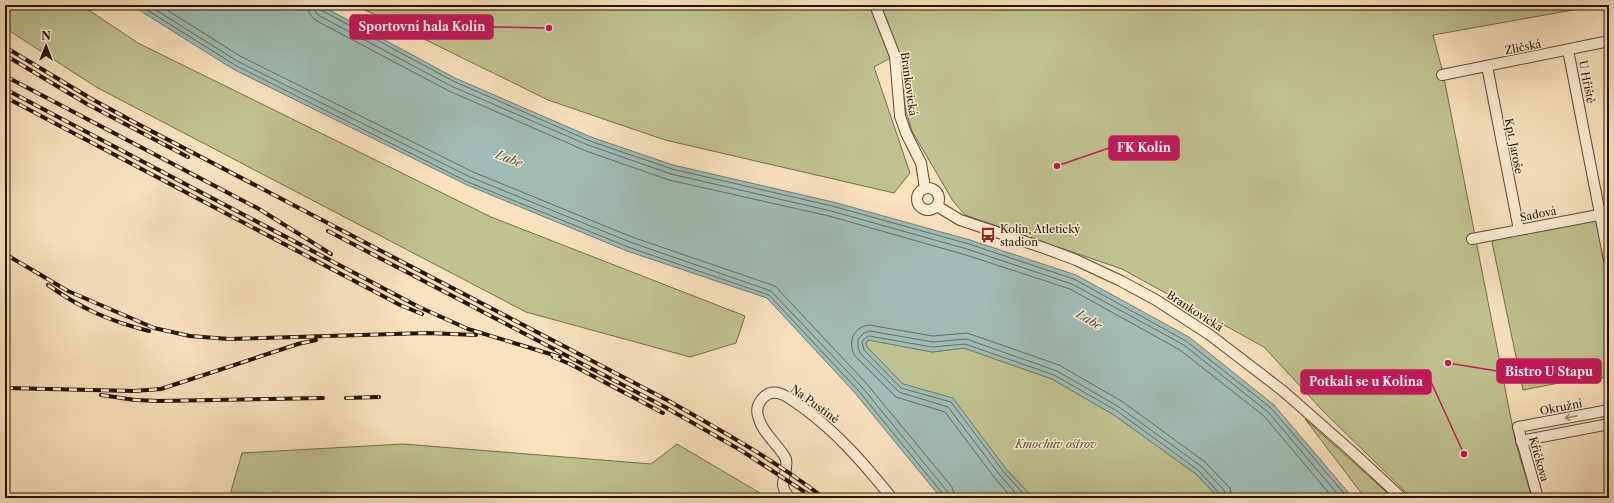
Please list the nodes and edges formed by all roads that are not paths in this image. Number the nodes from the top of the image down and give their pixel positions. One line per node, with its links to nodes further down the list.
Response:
1 (875, 5): 6 (street, Brankovická)
2 (1609, 41): 3 (street, Zličská)
3 (1568, 50): 4 (street, Zličská); 8 (street, U Hřiště)
4 (1486, 66): 5 (street, Zličská); 9 (street, Kpt. Jaroše)
5 (1442, 75)
6 (925, 188): 7 (street); 7 (street)
7 (937, 206): 18 (street, Brankovická)
8 (1605, 214): 9 (street, Sadová); 11 (street, U Hřiště)
9 (1519, 230): 10 (street, Sadová)
10 (1472, 239)
11 (1609, 260)
12 (1609, 410): 14 (street, Okružní, one-way to 14)
13 (1609, 424): 15 (street)
14 (1518, 427): 15 (street, Křičkova)
15 (1521, 441): 19 (street, Křičkova)
16 (790, 498): 17 (street, Na Pustině)
17 (892, 498)
18 (1402, 498)
19 (1538, 498)

